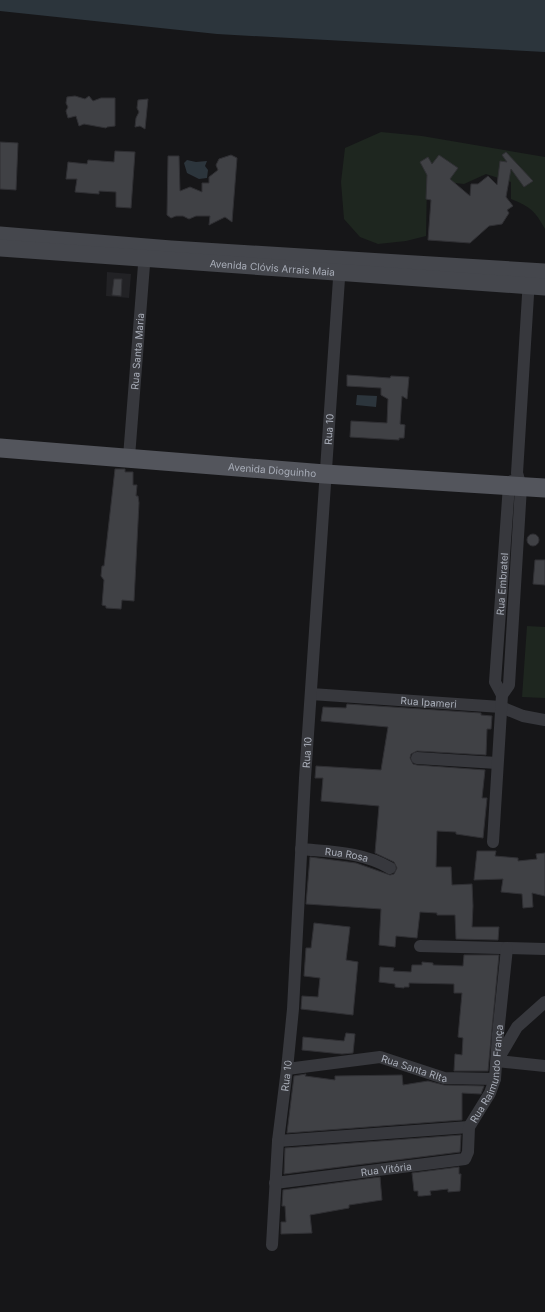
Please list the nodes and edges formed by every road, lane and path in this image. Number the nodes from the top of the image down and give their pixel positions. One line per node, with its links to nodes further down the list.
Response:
1 (0, 235): 3 (main road, Avenida Clóvis Arrais Maia)
2 (0, 248): 3 (main road, Avenida Clóvis Arrais Maia)
3 (145, 253): 4 (main road, Avenida Clóvis Arrais Maia); 9 (street, Rua Santa Maria)
4 (340, 266): 5 (main road, Avenida Clóvis Arrais Maia); 10 (street, Rua 10)
5 (534, 277): 6 (main road, Avenida Clóvis Arrais Maia); 12 (street, Rua Embratel)
6 (545, 287)
7 (0, 435): 9 (main road, Avenida Dioguinho)
8 (0, 448): 9 (main road, Avenida Dioguinho)
9 (130, 451): 10 (main road, Avenida Dioguinho)
10 (325, 468): 12 (main road, Avenida Dioguinho); 14 (street, Rua 10)
11 (545, 475): 12 (main road, Avenida Dioguinho)
12 (516, 482): 13 (main road, Avenida Dioguinho); 15 (street, Rua Embratel)
13 (545, 488)
14 (311, 694): 15 (street, Rua Ipameri); 20 (street, Rua 10)
15 (502, 701): 16 (street, Rua Ipameri); 18 (street, Rua Embratel)
16 (545, 720)
17 (417, 758): 18 (street)
18 (497, 763): 19 (street, Rua Embratel)
19 (493, 842)
20 (301, 849): 21 (street, Rua Rosa); 28 (street, Rua 10)
21 (390, 868)
22 (420, 946): 23 (street)
23 (507, 948): 24 (street); 26 (street, Rua Raimundo França)
24 (545, 949)
25 (545, 1002): 26 (street)
26 (497, 1061): 27 (street); 29 (street, Rua Raimundo França)
27 (545, 1066)
28 (287, 1069): 29 (street, Rua Santa RIta); 31 (street, Rua 10)
29 (495, 1078): 30 (street, Rua Raimundo França)
30 (469, 1127): 31 (street, Rua Raimundo França); 32 (street, Rua Vitória)
31 (278, 1141): 32 (street, Rua 10)
32 (275, 1183): 33 (street, Rua 10)
33 (272, 1245)

